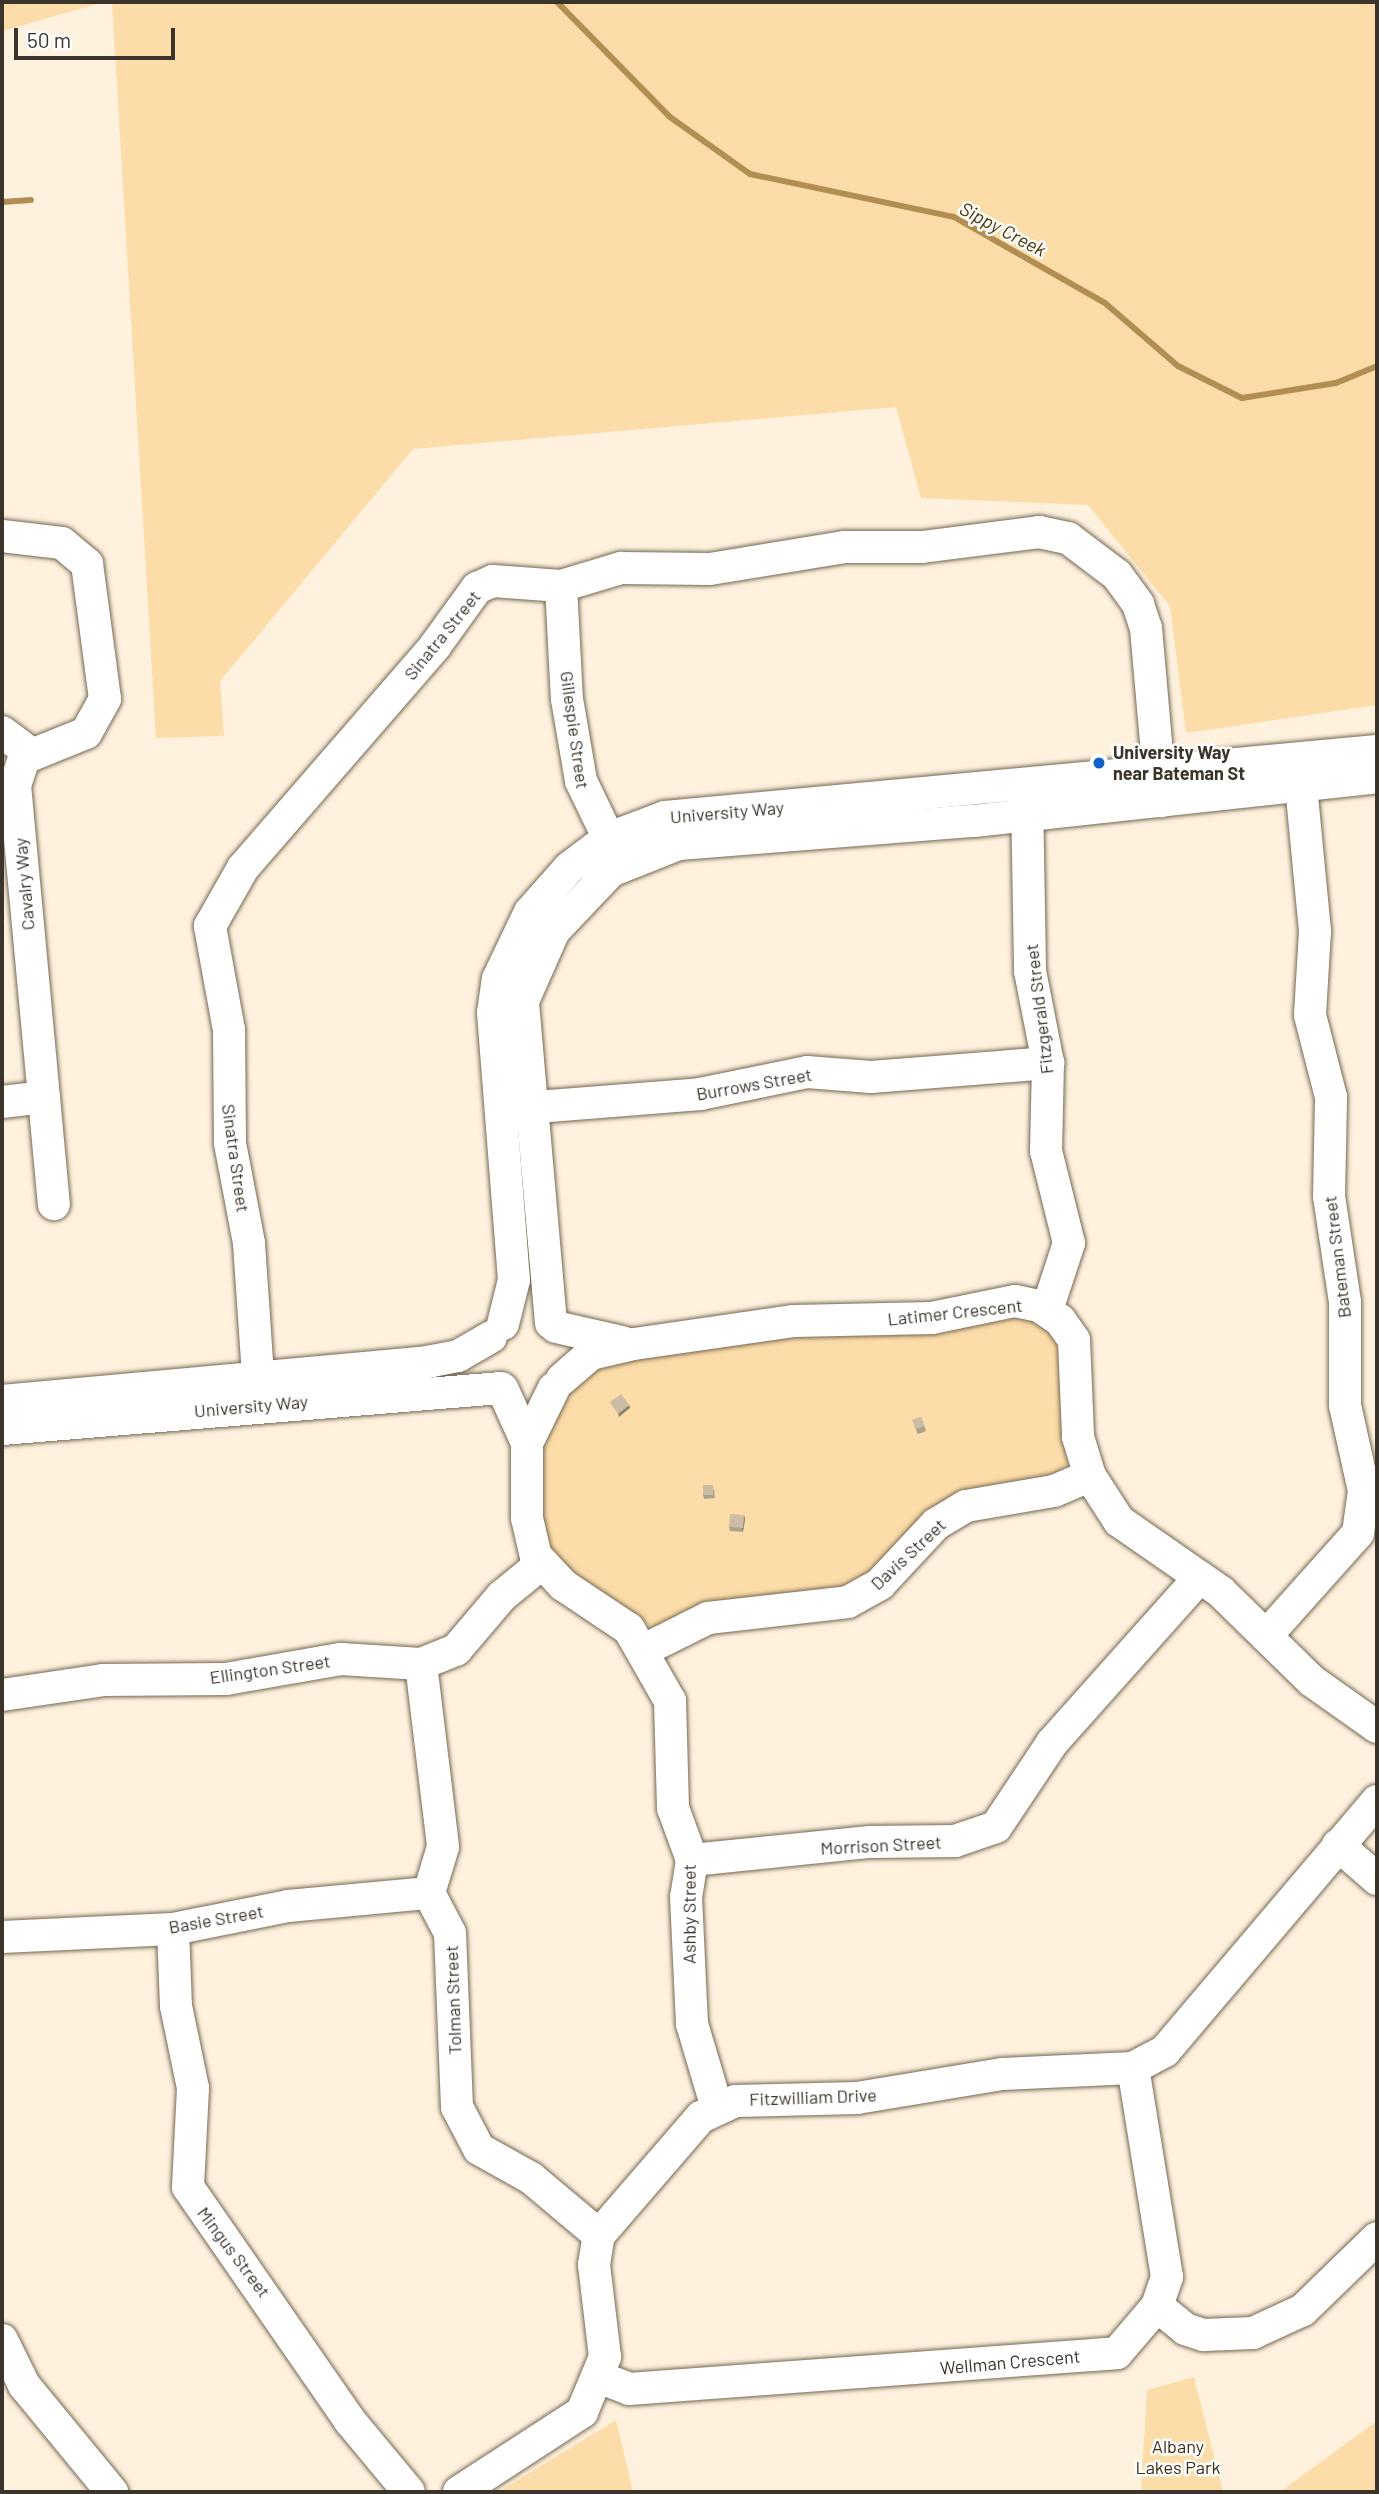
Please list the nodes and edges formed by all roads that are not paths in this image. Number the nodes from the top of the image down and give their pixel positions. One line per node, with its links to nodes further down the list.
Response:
1 (2, 536): 5 (street)
2 (561, 586): 9 (street, Sinatra Street); 11 (street, Gillespie Street); 23 (street, Sinatra Street)
3 (2, 732): 5 (street)
4 (1377, 751): 6 (street, University Way)
5 (30, 753): 13 (street, Cavalry Way)
6 (1299, 773): 7 (street, University Way); 9 (street, University Way); 30 (street, Bateman Street)
7 (1377, 777)
8 (1026, 785): 9 (street, University Way); 10 (street, Fitzgerald Street); 11 (street, University Way)
9 (1160, 787): 10 (street, University Way)
10 (1028, 816): 11 (street, University Way); 12 (street, Fitzgerald Street)
11 (614, 851): 15 (street, University Way)
12 (1048, 1063): 15 (street, Burrows Street); 17 (street, Fitzgerald Street)
13 (44, 1097): 14 (street); 16 (street, Cavalry Way)
14 (2, 1102)
15 (515, 1109): 18 (street, University Way); 19 (street, University Way)
16 (54, 1204)
17 (1047, 1310): 20 (street, Latimer Crescent); 27 (street, Latimer Crescent)
18 (553, 1325): 19 (street); 20 (street, Latimer Crescent); 21 (street)
19 (497, 1330): 22 (street); 23 (street, University Way)
20 (634, 1344): 21 (street, Latimer Crescent)
21 (558, 1384): 22 (street); 26 (street, Ashby Street)
22 (502, 1389): 23 (street, University Way); 26 (street, Ashby Street)
23 (259, 1391): 24 (street, University Way); 25 (street, University Way)
24 (2, 1401)
25 (2, 1429)
26 (527, 1443): 28 (street, Ashby Street)
27 (1090, 1476): 29 (street, Latimer Crescent); 31 (street, Davis Street)
28 (541, 1564): 31 (street, Ashby Street); 32 (street, Ellington Street)
29 (1200, 1577): 30 (street, Latimer Crescent); 37 (street, Morrison Street)
30 (1266, 1636): 34 (street, Latimer Crescent)
31 (646, 1649): 37 (street, Ashby Street)
32 (421, 1664): 33 (street, Ellington Street); 39 (street)
33 (2, 1695)
34 (1377, 1727)
35 (1377, 1801): 36 (street, Fitzwilliam Drive)
36 (1338, 1845): 38 (street); 42 (street, Fitzwilliam Drive)
37 (692, 1860): 43 (street, Ashby Street)
38 (1377, 1879)
39 (429, 1894): 40 (street, Basie Street); 44 (street, Tolman Street)
40 (173, 1929): 41 (street, Basie Street); 50 (street, Mingus Street)
41 (2, 1937)
42 (1133, 2068): 43 (street, Fitzwilliam Drive); 46 (street, Wellman Crescent)
43 (716, 2108): 44 (street, Fitzwilliam Drive)
44 (599, 2235): 48 (street)
45 (1377, 2238): 46 (street)
46 (1157, 2306): 48 (street, Wellman Crescent)
47 (2, 2340): 49 (street)
48 (600, 2378): 51 (street)
49 (112, 2492)
50 (409, 2492)
51 (459, 2492)

